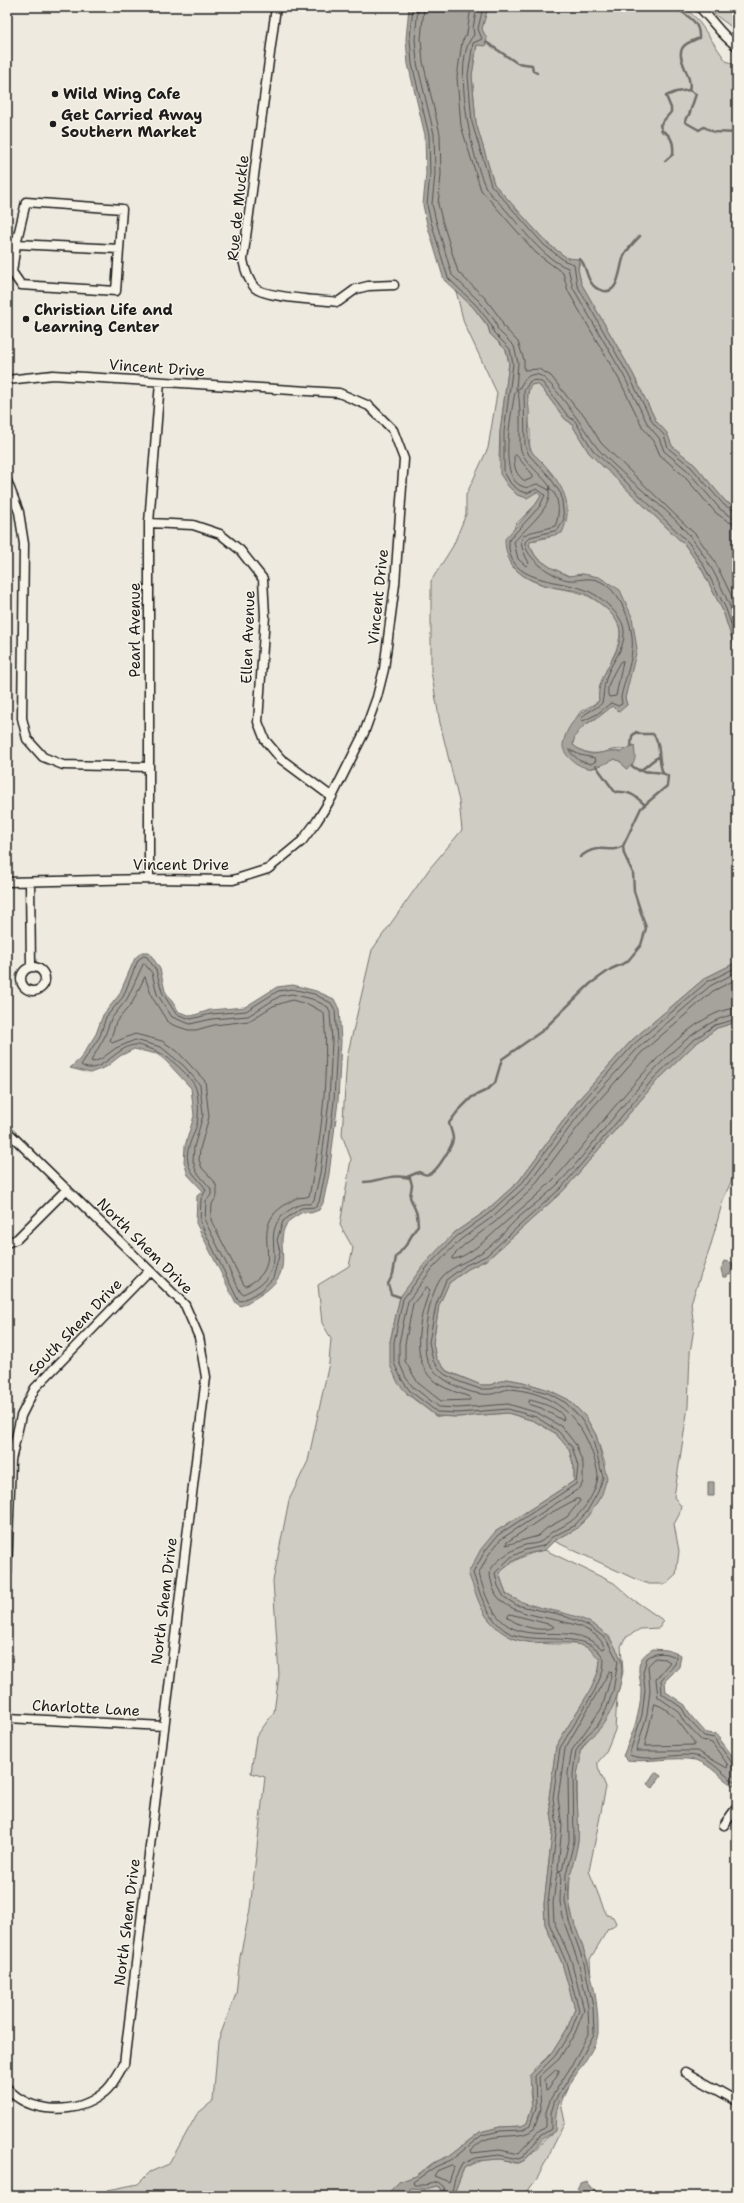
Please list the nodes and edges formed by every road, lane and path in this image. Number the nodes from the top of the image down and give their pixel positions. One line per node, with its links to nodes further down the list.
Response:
1 (276, 7): 8 (street, Rue de Muckle)
2 (699, 7): 3 (street)
3 (737, 46)
4 (7, 240): 5 (street)
5 (16, 244): 6 (street); 6 (street); 7 (street)
6 (120, 249): 7 (street)
7 (9, 271)
8 (394, 285)
9 (7, 380): 10 (street, Vincent Drive)
10 (160, 382): 12 (street, Pearl Avenue); 14 (street, Vincent Drive)
11 (7, 481): 13 (street)
12 (149, 523): 13 (street, Pearl Avenue); 14 (street, Ellen Avenue)
13 (149, 767): 15 (street, Pearl Avenue)
14 (332, 797): 15 (street, Vincent Drive)
15 (149, 879): 17 (street, Vincent Drive)
16 (7, 882): 17 (street, Vincent Drive)
17 (30, 882): 18 (street)
18 (31, 967)
19 (7, 1131): 20 (street, North Shem Drive)
20 (67, 1190): 21 (street); 22 (street, North Shem Drive)
21 (7, 1243)
22 (150, 1271): 23 (street, South Shem Drive); 25 (street, North Shem Drive)
23 (7, 1573)
24 (7, 1718): 25 (street, Charlotte Lane)
25 (164, 1726): 29 (street, North Shem Drive)
26 (737, 1807): 27 (street)
27 (724, 1825)
28 (685, 2072): 30 (street)
29 (7, 2088)
30 (737, 2101)

